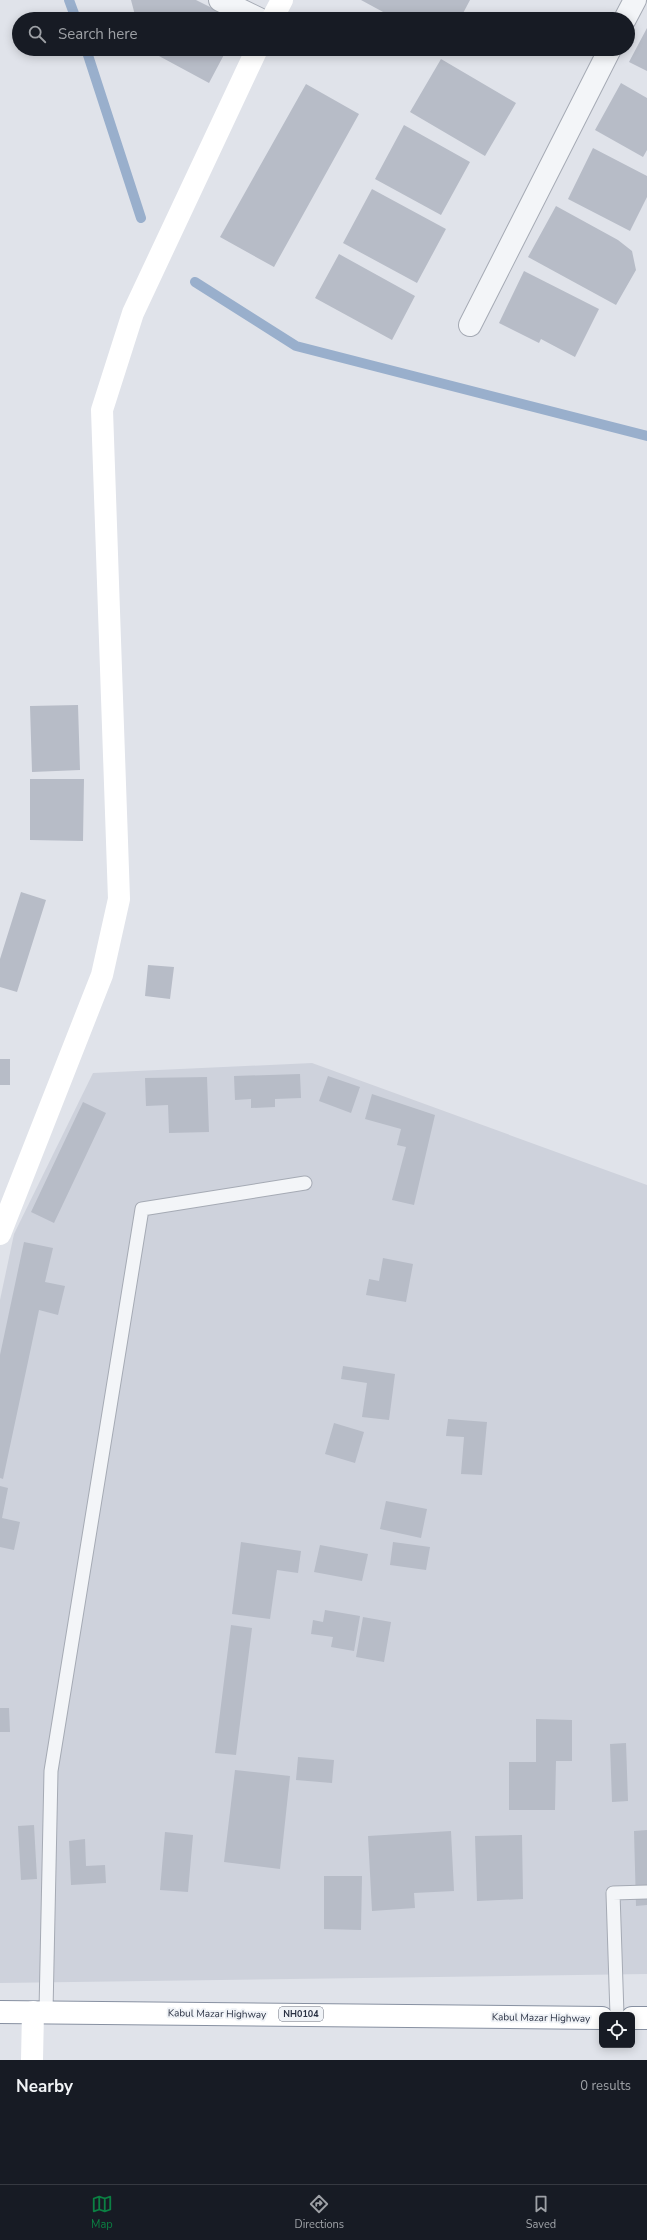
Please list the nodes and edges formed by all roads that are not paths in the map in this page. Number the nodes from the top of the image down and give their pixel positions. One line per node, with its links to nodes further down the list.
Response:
1 (220, 0): 4 (street)
2 (282, 0): 5 (main road)
3 (635, 0): 6 (street)
4 (245, 12)
5 (276, 12)
6 (629, 12)
7 (254, 56): 11 (main road)
8 (606, 56): 9 (street)
9 (470, 324)
10 (305, 1183): 14 (lane)
11 (0, 1234)
12 (647, 1892): 15 (lane)
13 (0, 2012): 14 (main road, Kabul Mazar Highway / NH0104)
14 (39, 2012): 16 (main road, Kabul Mazar Highway / NH0104); 19 (main road)
15 (617, 2012)
16 (599, 2018)
17 (635, 2018): 18 (main road)
18 (647, 2018)
19 (32, 2060)

